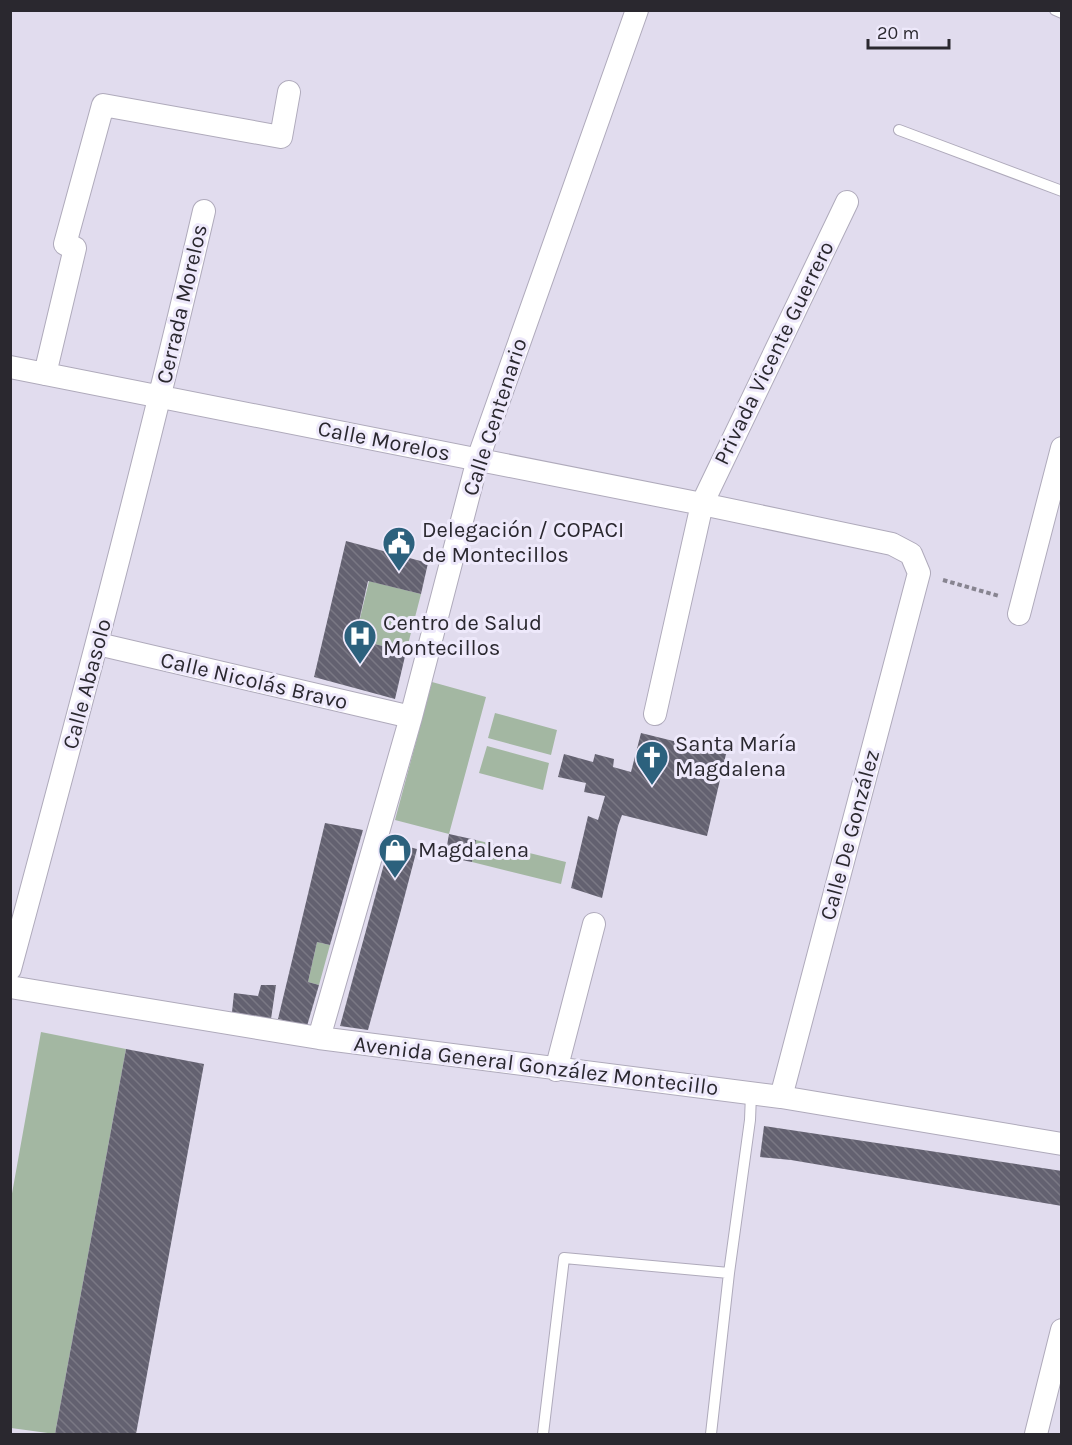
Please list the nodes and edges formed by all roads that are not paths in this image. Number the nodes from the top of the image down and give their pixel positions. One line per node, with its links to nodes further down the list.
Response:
1 (637, 10): 13 (street, Calle Centenario)
2 (1055, 10): 3 (lane)
3 (1062, 13)
4 (289, 92): 10 (street)
5 (899, 130): 6 (lane)
6 (1062, 191)
7 (847, 201): 14 (street, Privada Vicente Guerrero)
8 (204, 211): 11 (street, Cerrada Morelos)
9 (10, 367): 10 (street, Calle Morelos)
10 (45, 374): 11 (street, Calle Morelos)
11 (160, 398): 13 (street, Calle Morelos); 17 (street, Calle Abasolo)
12 (1062, 448): 16 (street)
13 (478, 459): 14 (street, Calle Morelos); 19 (street, Calle Centenario)
14 (702, 504): 15 (street, Calle Morelos); 18 (street, Privada Vicente Guerrero)
15 (919, 573): 26 (street, Calle De González)
16 (1020, 608)
17 (98, 644): 19 (street, Calle Nicolás Bravo); 21 (street, Calle Abasolo)
18 (655, 714)
19 (411, 717): 23 (street, Calle Centenario)
20 (594, 924): 24 (street)
21 (10, 969)
22 (10, 987): 23 (street, Avenida General González Montecillo)
23 (319, 1038): 24 (street, Avenida General González Montecillo)
24 (556, 1070): 25 (street, Avenida General González Montecillo)
25 (751, 1094): 26 (street, Avenida General González Montecillo); 28 (lane)
26 (781, 1097): 27 (street, Avenida General González Montecillo)
27 (1062, 1144)
28 (729, 1273): 30 (lane); 31 (lane)
29 (1062, 1330): 32 (street)
30 (543, 1434)
31 (711, 1434)
32 (1036, 1434)

